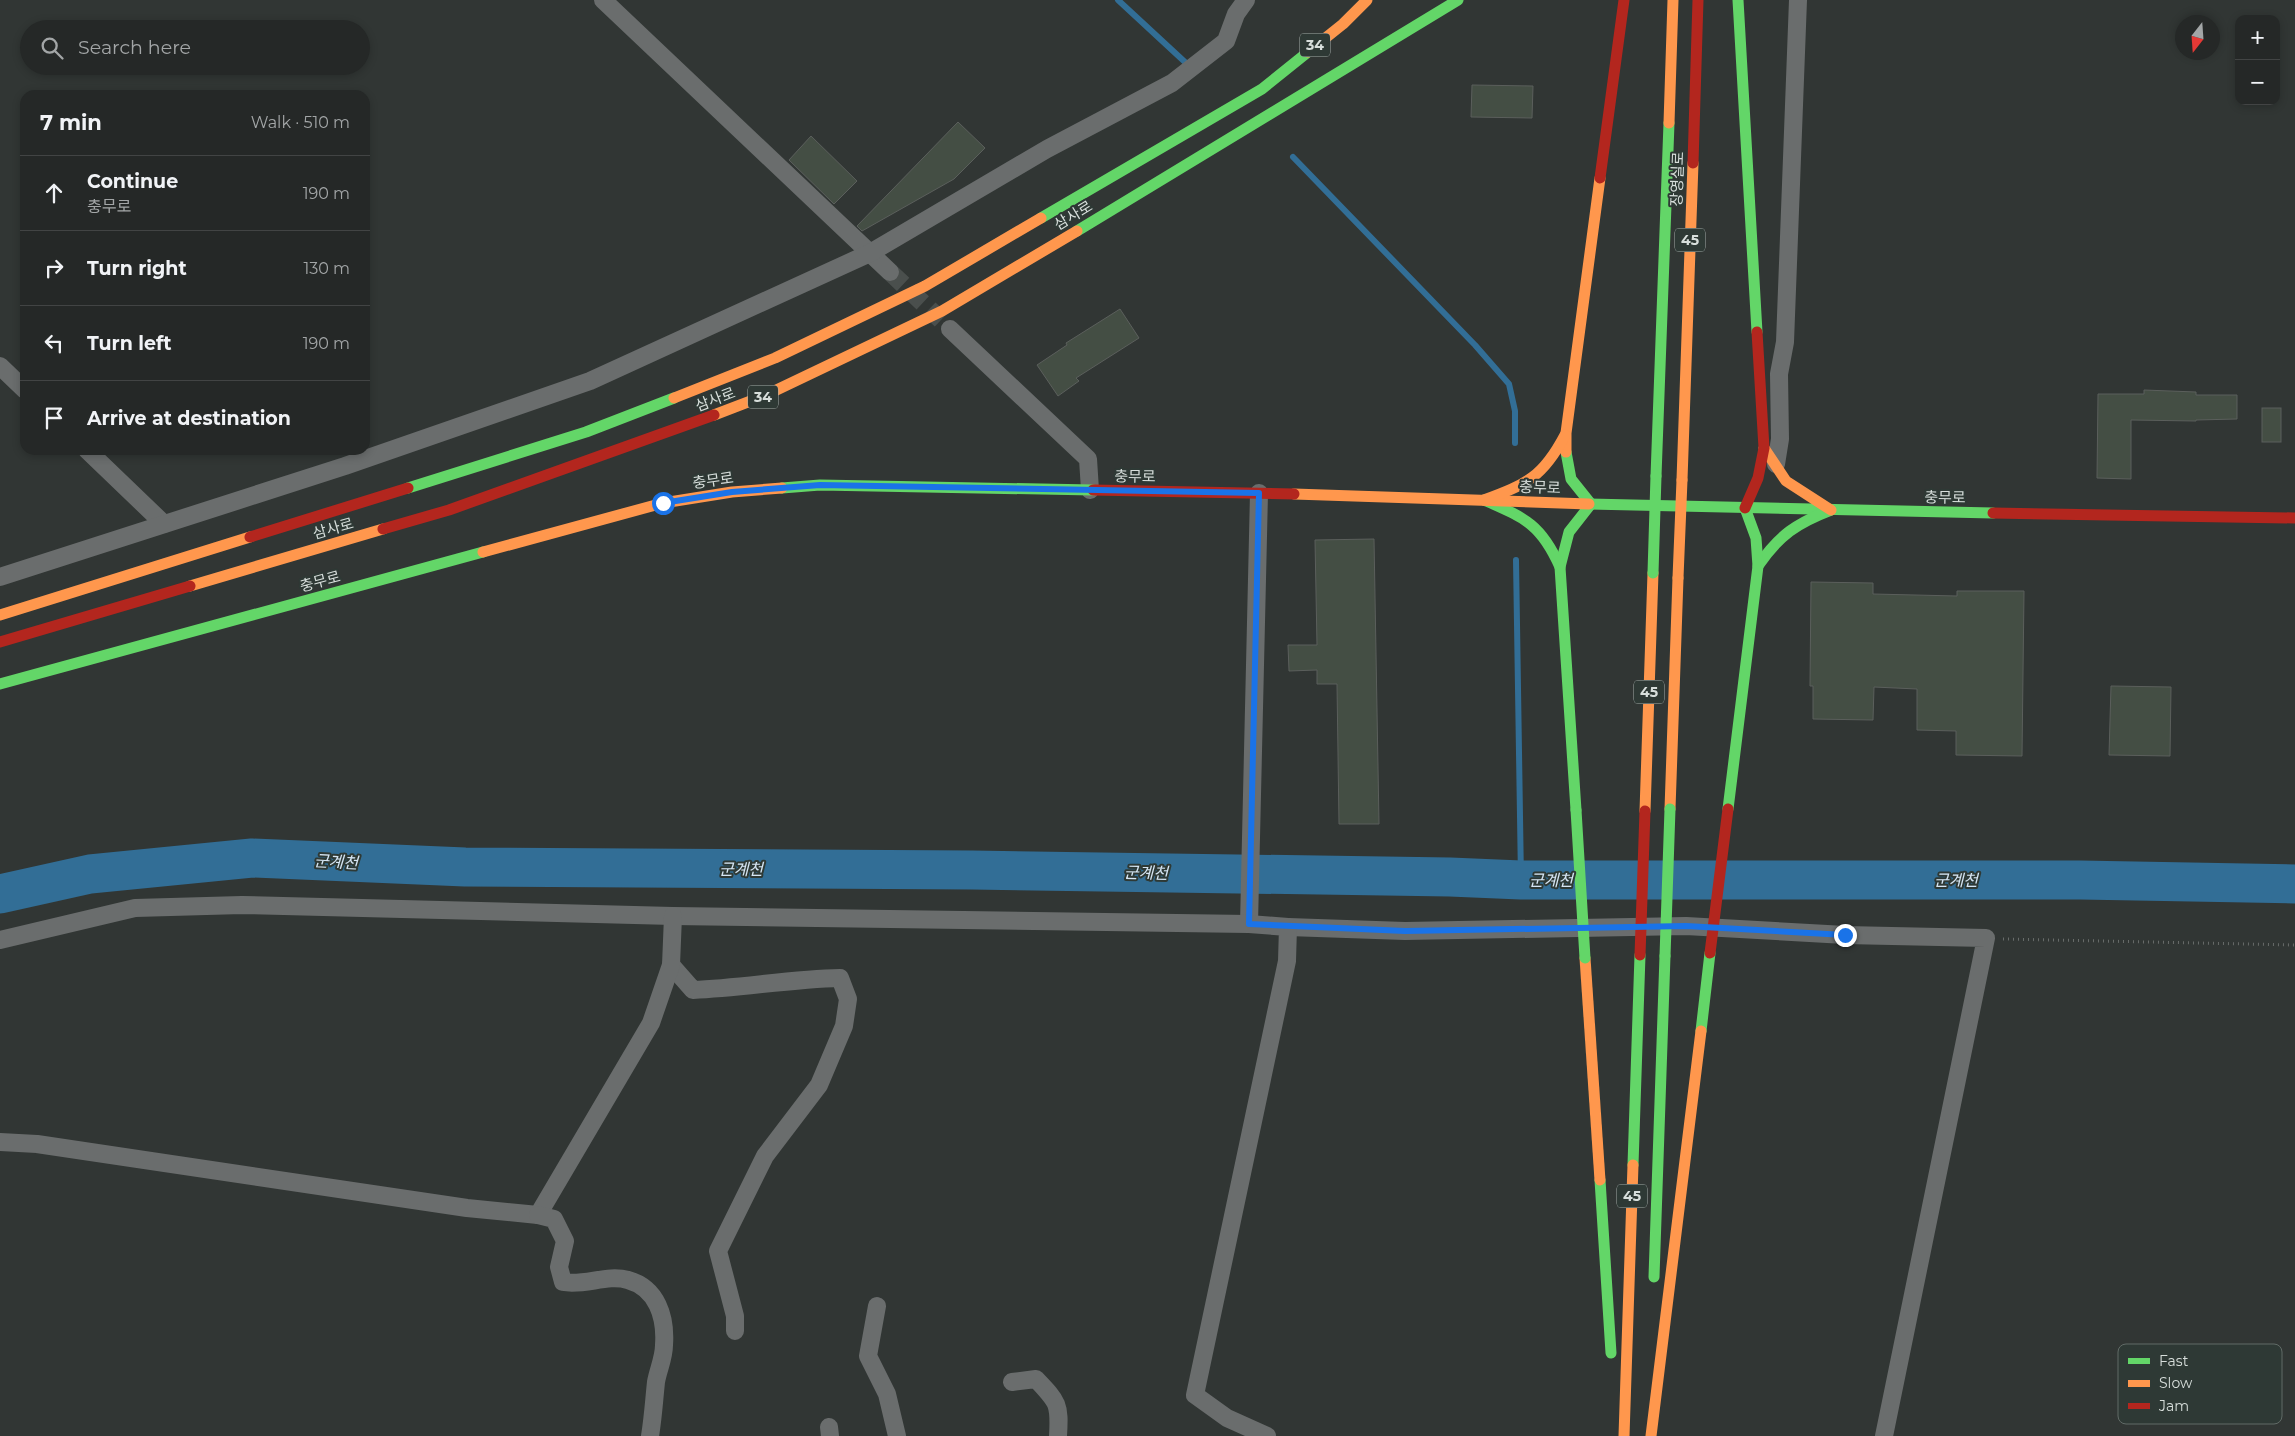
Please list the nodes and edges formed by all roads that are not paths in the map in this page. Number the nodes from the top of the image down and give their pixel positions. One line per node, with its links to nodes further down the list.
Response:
1 (603, 0): 10 (street)
2 (1246, 0): 10 (street)
3 (1367, 0): 30 (main road, 삼사로 / 34)
4 (1458, 0): 31 (main road, 삼사로 / 34)
5 (1624, 0): 15 (main road)
6 (1673, 0): 52 (main road, 장영실로 / 45, bridge)
7 (1698, 0): 40 (main road, 장영실로 / 45, bridge)
8 (1738, 0): 16 (main road)
9 (1798, 0): 18 (street)
10 (870, 253): 11 (street); 26 (street)
11 (890, 272)
12 (950, 329): 19 (street)
13 (0, 366): 14 (street)
14 (20, 385)
15 (1566, 433): 21 (main road); 22 (main road)
16 (1764, 448): 18 (main road); 23 (main road)
17 (92, 455): 26 (street)
18 (1776, 464): 24 (main road)
19 (1090, 490): 20 (main road, 충무로); 32 (main road, 충무로)
20 (1259, 493): 21 (main road, 충무로); 34 (street)
21 (1484, 500): 22 (main road, 충무로); 28 (main road)
22 (1591, 504): 23 (main road, 충무로); 28 (main road)
23 (1744, 509): 24 (main road, 충무로); 27 (main road)
24 (1832, 510): 25 (main road, 충무로); 27 (main road)
25 (2295, 518)
26 (164, 524): 29 (street)
27 (1758, 566): 53 (main road, bridge)
28 (1560, 567): 44 (main road, bridge)
29 (0, 577)
30 (0, 615)
31 (0, 642)
32 (0, 684)
33 (673, 916): 34 (street); 36 (street); 37 (street)
34 (1249, 924): 35 (street)
35 (1288, 927): 50 (street); 54 (street)
36 (0, 940)
37 (671, 966): 39 (street); 43 (street)
38 (0, 1142): 39 (street)
39 (538, 1215): 47 (street)
40 (1654, 1289)
41 (877, 1306): 48 (street)
42 (1652, 1328): 53 (main road)
43 (735, 1331)
44 (1612, 1366)
45 (1012, 1382): 49 (street)
46 (1614, 1396): 51 (main road)
47 (650, 1436)
48 (897, 1436)
49 (1058, 1436)
50 (1267, 1436)
51 (1616, 1436)
52 (1624, 1436)
53 (1650, 1436)
54 (1884, 1436)

